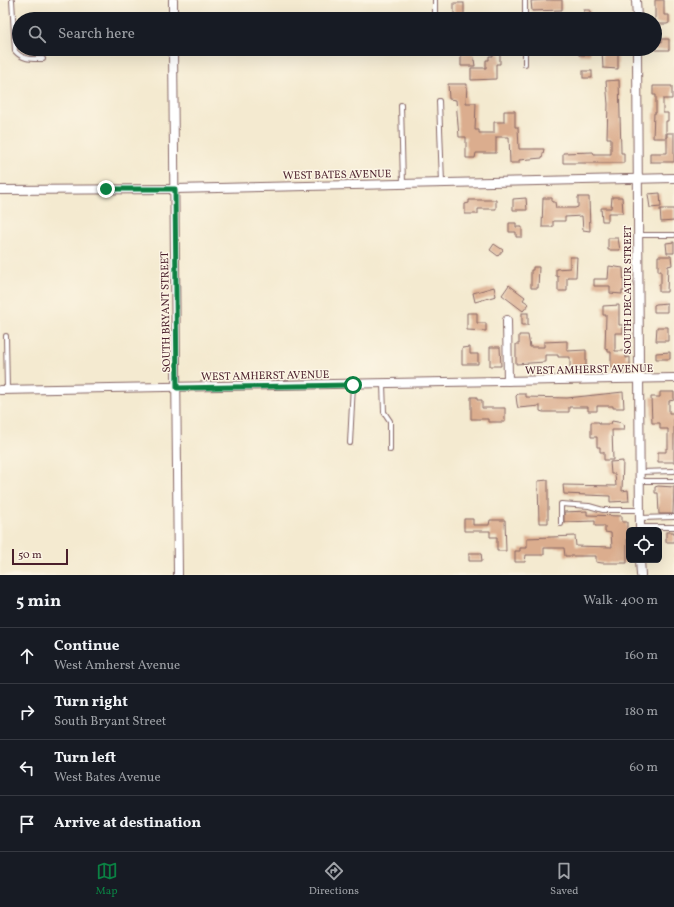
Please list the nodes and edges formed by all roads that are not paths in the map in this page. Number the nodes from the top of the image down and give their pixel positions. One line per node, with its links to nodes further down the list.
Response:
1 (12, 0): 6 (lane)
2 (173, 0): 7 (street)
3 (435, 0): 8 (lane)
4 (525, 0): 9 (lane)
5 (636, 0): 10 (street)
6 (13, 12)
7 (173, 12)
8 (436, 12)
9 (525, 12)
10 (637, 12)
11 (20, 56): 15 (lane)
12 (173, 56): 23 (street, SOUTH BRYANT STREET)
13 (525, 56): 16 (lane)
14 (637, 56): 20 (street, SOUTH DECATUR STREET)
15 (42, 59)
16 (525, 64)
17 (439, 101): 21 (lane)
18 (400, 105): 22 (lane)
19 (674, 178): 20 (street, WEST BATES AVENUE)
20 (638, 179): 21 (street, WEST BATES AVENUE); 25 (street, SOUTH DECATUR STREET)
21 (442, 183): 22 (street, WEST BATES AVENUE)
22 (403, 184): 23 (street, WEST BATES AVENUE)
23 (175, 189): 24 (street, WEST BATES AVENUE); 34 (street, SOUTH BRYANT STREET)
24 (0, 190)
25 (638, 235): 26 (lane); 30 (street, SOUTH DECATUR STREET)
26 (674, 235)
27 (507, 320): 31 (street)
28 (6, 336): 35 (lane)
29 (674, 378): 30 (street, WEST AMHERST AVENUE)
30 (639, 379): 31 (street, WEST AMHERST AVENUE); 39 (street, SOUTH DECATUR STREET)
31 (508, 382): 32 (street, WEST AMHERST AVENUE)
32 (383, 384): 33 (street, WEST AMHERST AVENUE); 37 (lane)
33 (353, 385): 34 (street, WEST AMHERST AVENUE); 36 (lane)
34 (177, 388): 35 (street, WEST AMHERST AVENUE); 49 (street, SOUTH BRYANT STREET)
35 (4, 390)
36 (350, 443)
37 (390, 450)
38 (674, 471): 39 (lane)
39 (640, 472): 40 (street, SOUTH DECATUR STREET)
40 (640, 481): 41 (lane); 42 (street, SOUTH DECATUR STREET)
41 (674, 481)
42 (640, 514): 43 (lane); 44 (lane); 45 (street, SOUTH DECATUR STREET)
43 (674, 517)
44 (561, 524)
45 (640, 527)
46 (674, 527): 47 (lane)
47 (662, 528)
48 (640, 563): 50 (street)
49 (178, 575)
50 (641, 575)

